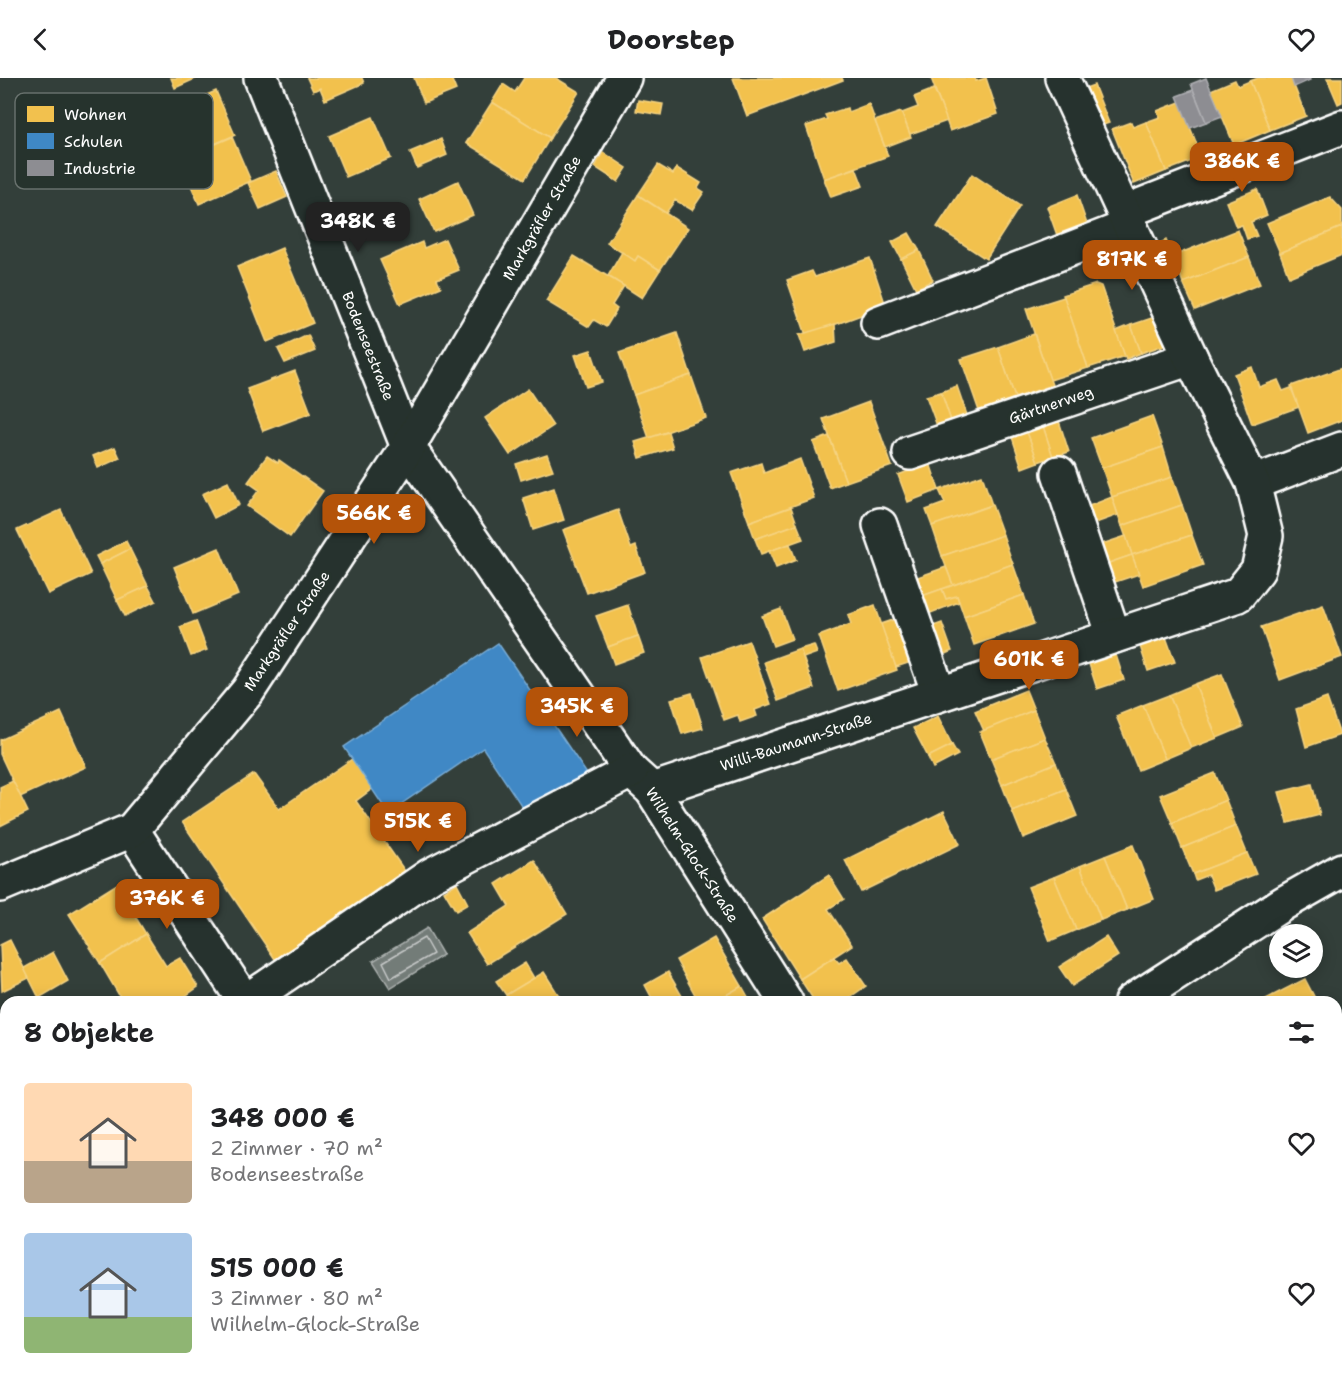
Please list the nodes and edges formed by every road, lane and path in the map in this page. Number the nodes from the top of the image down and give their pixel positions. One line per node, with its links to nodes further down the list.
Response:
1 (261, 78): 8 (street, Bodenseestraße)
2 (624, 78): 8 (street, Markgräfler Straße)
3 (1062, 78): 5 (street)
4 (1342, 127): 5 (street)
5 (1127, 219): 6 (street); 7 (street)
6 (878, 323)
7 (1191, 358): 10 (street, Gärtnerweg); 12 (street)
8 (408, 447): 16 (street, Wilhelm-Glock-Straße); 17 (street, Markgräfler Straße)
9 (1342, 449): 12 (street)
10 (910, 453)
11 (1059, 473): 14 (street)
12 (1253, 483): 14 (street, Willi-Baumann-Straße)
13 (880, 525): 15 (street)
14 (1114, 636): 15 (street, Willi-Baumann-Straße)
15 (939, 694): 16 (street, Willi-Baumann-Straße)
16 (642, 781): 21 (street, Willi-Baumann-Straße); 22 (street, Wilhelm-Glock-Straße)
17 (132, 830): 19 (street, Markgräfler Straße); 20 (street)
18 (1342, 870): 23 (street)
19 (0, 885)
20 (241, 996)
21 (254, 996)
22 (782, 996)
23 (1140, 996)

